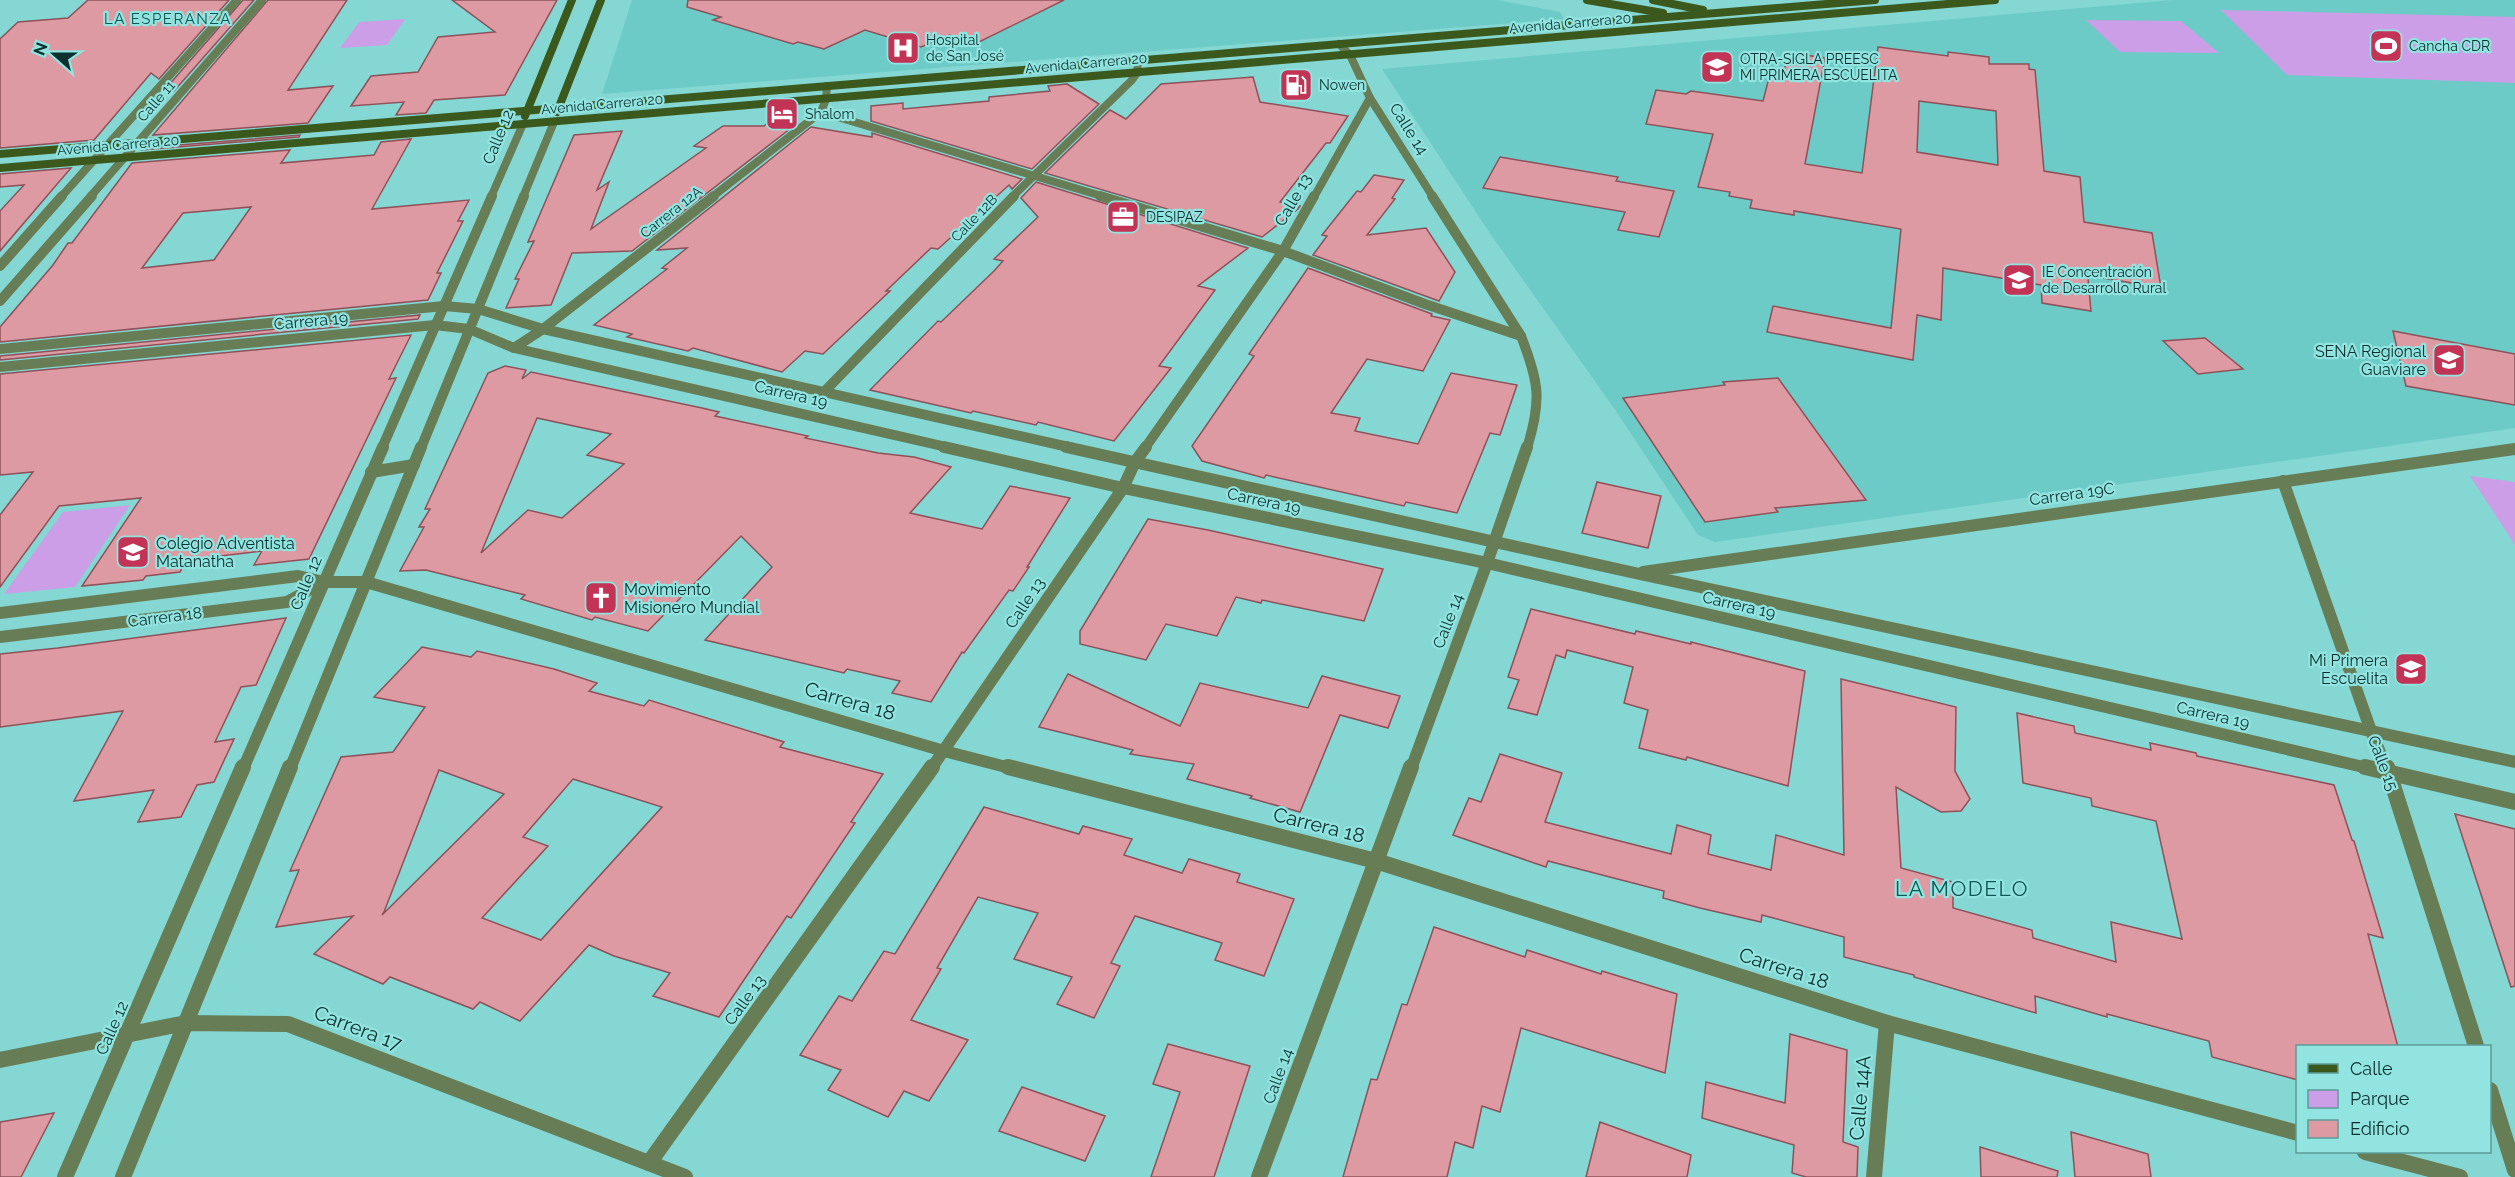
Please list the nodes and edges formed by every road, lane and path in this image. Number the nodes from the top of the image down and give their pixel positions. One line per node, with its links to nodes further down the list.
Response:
1 (237, 0): 13 (street, Calle 11)
2 (262, 0): 26 (street, Calle 11)
3 (572, 0): 22 (main road, Calle 12)
4 (601, 0): 21 (main road)
5 (1587, 0): 10 (main road)
6 (1653, 0): 9 (main road)
7 (1875, 0): 9 (main road, Avenida Carrera 20)
8 (1995, 0): 11 (main road, Avenida Carrera 20)
9 (1731, 12): 10 (main road, Avenida Carrera 20)
10 (1683, 16): 11 (main road); 14 (main road, Avenida Carrera 20)
11 (1742, 22): 15 (main road, Avenida Carrera 20)
12 (212, 38): 13 (street)
13 (203, 39): 27 (street, Calle 11)
14 (1339, 44): 15 (street); 16 (main road, Avenida Carrera 20)
15 (1350, 55): 17 (main road, Avenida Carrera 20); 19 (street)
16 (1138, 61): 17 (street); 18 (main road, Avenida Carrera 20)
17 (1137, 73): 20 (main road, Avenida Carrera 20); 32 (street, Calle 12B)
18 (827, 86): 20 (street, Carrera 12A); 21 (main road, Avenida Carrera 20)
19 (1370, 98): 33 (street, Calle 13); 41 (street, Calle 14)
20 (826, 99): 23 (street, Carrera 12A); 24 (main road, Avenida Carrera 20)
21 (558, 108): 22 (main road, Avenida Carrera 20); 24 (main road)
22 (526, 111): 25 (main road, Calle 12); 26 (main road, Avenida Carrera 20)
23 (820, 112): 32 (street); 40 (street, Carrera 12A)
24 (554, 122): 25 (main road, Avenida Carrera 20); 37 (street)
25 (523, 124): 29 (main road, Avenida Carrera 20); 36 (street, Calle 12)
26 (138, 143): 27 (main road, Avenida Carrera 20); 29 (street, Calle 11)
27 (108, 146): 28 (main road, Avenida Carrera 20); 30 (street, Calle 11)
28 (0, 154)
29 (125, 158): 30 (main road, Avenida Carrera 20); 35 (street, Calle 11)
30 (95, 160): 31 (main road, Avenida Carrera 20); 34 (street, Calle 11)
31 (0, 168)
32 (1032, 177): 33 (street); 45 (street, Calle 12B)
33 (1283, 251): 41 (street); 47 (street, Calle 13)
34 (0, 266)
35 (0, 301)
36 (444, 306): 37 (street, Carrera 19); 38 (street, Calle 12); 43 (street, Carrera 19)
37 (478, 309): 39 (street); 40 (street, Carrera 19)
38 (435, 326): 39 (street, Carrera 19); 44 (street, Carrera 19); 49 (street, Calle 12)
39 (469, 329): 42 (street, Carrera 19); 48 (street)
40 (543, 329): 42 (street, Carrera 12A); 45 (street, Carrera 19)
41 (1521, 336): 52 (street, Calle 14)
42 (514, 348): 51 (street, Carrera 19)
43 (0, 349)
44 (0, 367)
45 (824, 393): 47 (street, Carrera 19)
46 (2515, 449): 50 (street, Carrera 19C)
47 (1135, 462): 51 (street, Calle 13); 52 (street, Carrera 19)
48 (414, 465): 49 (street); 56 (street)
49 (371, 472): 55 (street, Calle 12)
50 (2283, 481): 54 (street, Carrera 19C); 59 (street, Calle 15)
51 (1123, 488): 53 (street, Carrera 19); 60 (street, Calle 13)
52 (1493, 541): 53 (street, Calle 14); 54 (street, Carrera 19)
53 (1487, 563): 62 (street, Carrera 19); 64 (street, Calle 14)
54 (1635, 573): 59 (street, Carrera 19)
55 (324, 582): 56 (street, Carrera 18); 57 (street, Carrera 18); 58 (street, Carrera 18); 67 (street, Calle 12)
56 (366, 582): 60 (street, Carrera 18); 65 (street)
57 (0, 613)
58 (0, 638)
59 (2371, 731): 61 (street, Carrera 19); 62 (street, Calle 15)
60 (944, 751): 64 (street, Carrera 18); 73 (street, Calle 13)
61 (2515, 762)
62 (2389, 773): 63 (street, Carrera 19); 68 (street, Calle 15)
63 (2515, 802)
64 (1376, 861): 66 (street, Carrera 18); 78 (street, Calle 14)
65 (186, 1023): 67 (street, Carrera 17); 73 (street, Carrera 17); 76 (street)
66 (1887, 1023): 71 (street, Carrera 18); 79 (street, Calle 14A)
67 (126, 1036): 69 (street, Carrera 17); 75 (street, Calle 12)
68 (2475, 1045)
69 (0, 1060)
70 (2491, 1093): 74 (street)
71 (2296, 1132)
72 (2370, 1153): 80 (street)
73 (649, 1163): 77 (street, Carrera 17)
74 (2515, 1170)
75 (65, 1177)
76 (123, 1177)
77 (685, 1177)
78 (1259, 1177)
79 (1874, 1177)
80 (2460, 1177)

